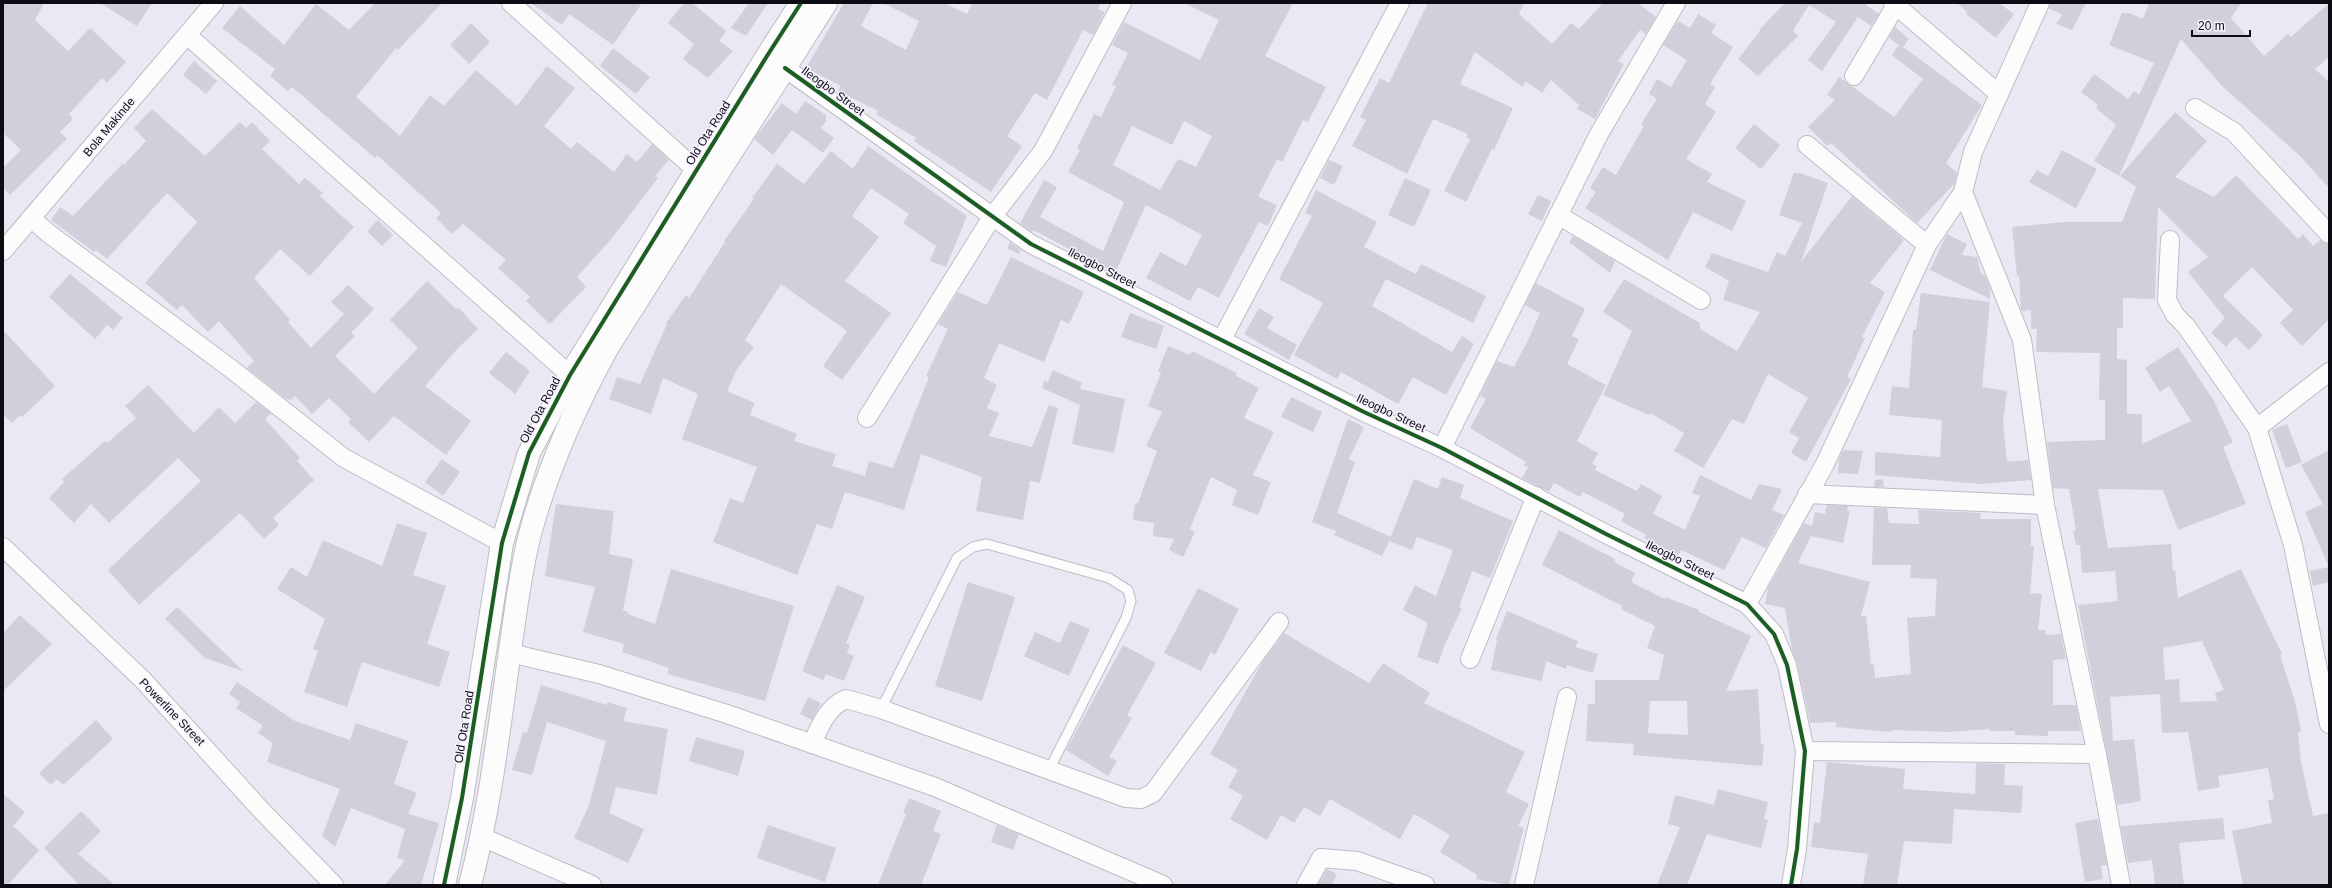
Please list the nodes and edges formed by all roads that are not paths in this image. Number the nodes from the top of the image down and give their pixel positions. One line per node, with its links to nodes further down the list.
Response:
1 (214, 3): 10 (street, Bola Makinde)
2 (510, 3): 16 (street)
3 (802, 3): 16 (street, Old Ota Road)
4 (826, 3): 11 (street)
5 (1122, 3): 20 (street)
6 (1400, 3): 26 (street)
7 (1676, 3): 18 (street)
8 (2040, 3): 13 (street)
9 (1894, 4): 12 (street); 13 (street)
10 (186, 35): 19 (street, Bola Makinde); 28 (street)
11 (785, 68): 20 (street, Ileogbo Street); 39 (street)
12 (1854, 76)
13 (1999, 94): 17 (street)
14 (2195, 108): 21 (street)
15 (1807, 145): 23 (street)
16 (696, 170): 28 (street, Old Ota Road)
17 (1963, 192): 23 (street); 34 (street)
18 (1558, 215): 25 (street); 31 (street)
19 (31, 218): 24 (street, Bola Makinde); 35 (street)
20 (992, 218): 26 (street, Ileogbo Street); 29 (street)
21 (2329, 234)
22 (2170, 240): 30 (street)
23 (1927, 245): 32 (street)
24 (3, 251)
25 (1701, 300)
26 (1222, 339): 31 (street, Ileogbo Street)
27 (2329, 372): 30 (street)
28 (570, 375): 35 (street, Old Ota Road)
29 (867, 418)
30 (2257, 428): 43 (street)
31 (1442, 448): 33 (street, Ileogbo Street)
32 (1807, 494): 34 (street); 37 (street)
33 (1536, 496): 37 (street, Ileogbo Street); 40 (street)
34 (2045, 505): 46 (street)
35 (502, 543): 50 (street, Old Ota Road)
36 (3, 547): 49 (street, Powerline Street)
37 (1748, 604): 45 (street, Ileogbo Street)
38 (1279, 622): 47 (street)
39 (510, 653): 44 (street); 48 (street)
40 (1470, 659)
41 (1567, 698): 56 (street)
42 (881, 709): 44 (street); 47 (street); 47 (lane)
43 (2329, 724)
44 (812, 744): 53 (street)
45 (1805, 751): 46 (street); 57 (street, Ileogbo Street)
46 (2097, 754): 58 (street)
47 (1049, 770)
48 (482, 837): 51 (street); 52 (street)
49 (334, 885)
50 (444, 885)
51 (470, 885)
52 (592, 885)
53 (1163, 885)
54 (1306, 885): 55 (street)
55 (1425, 885)
56 (1524, 885)
57 (1791, 885)
58 (2121, 885)

